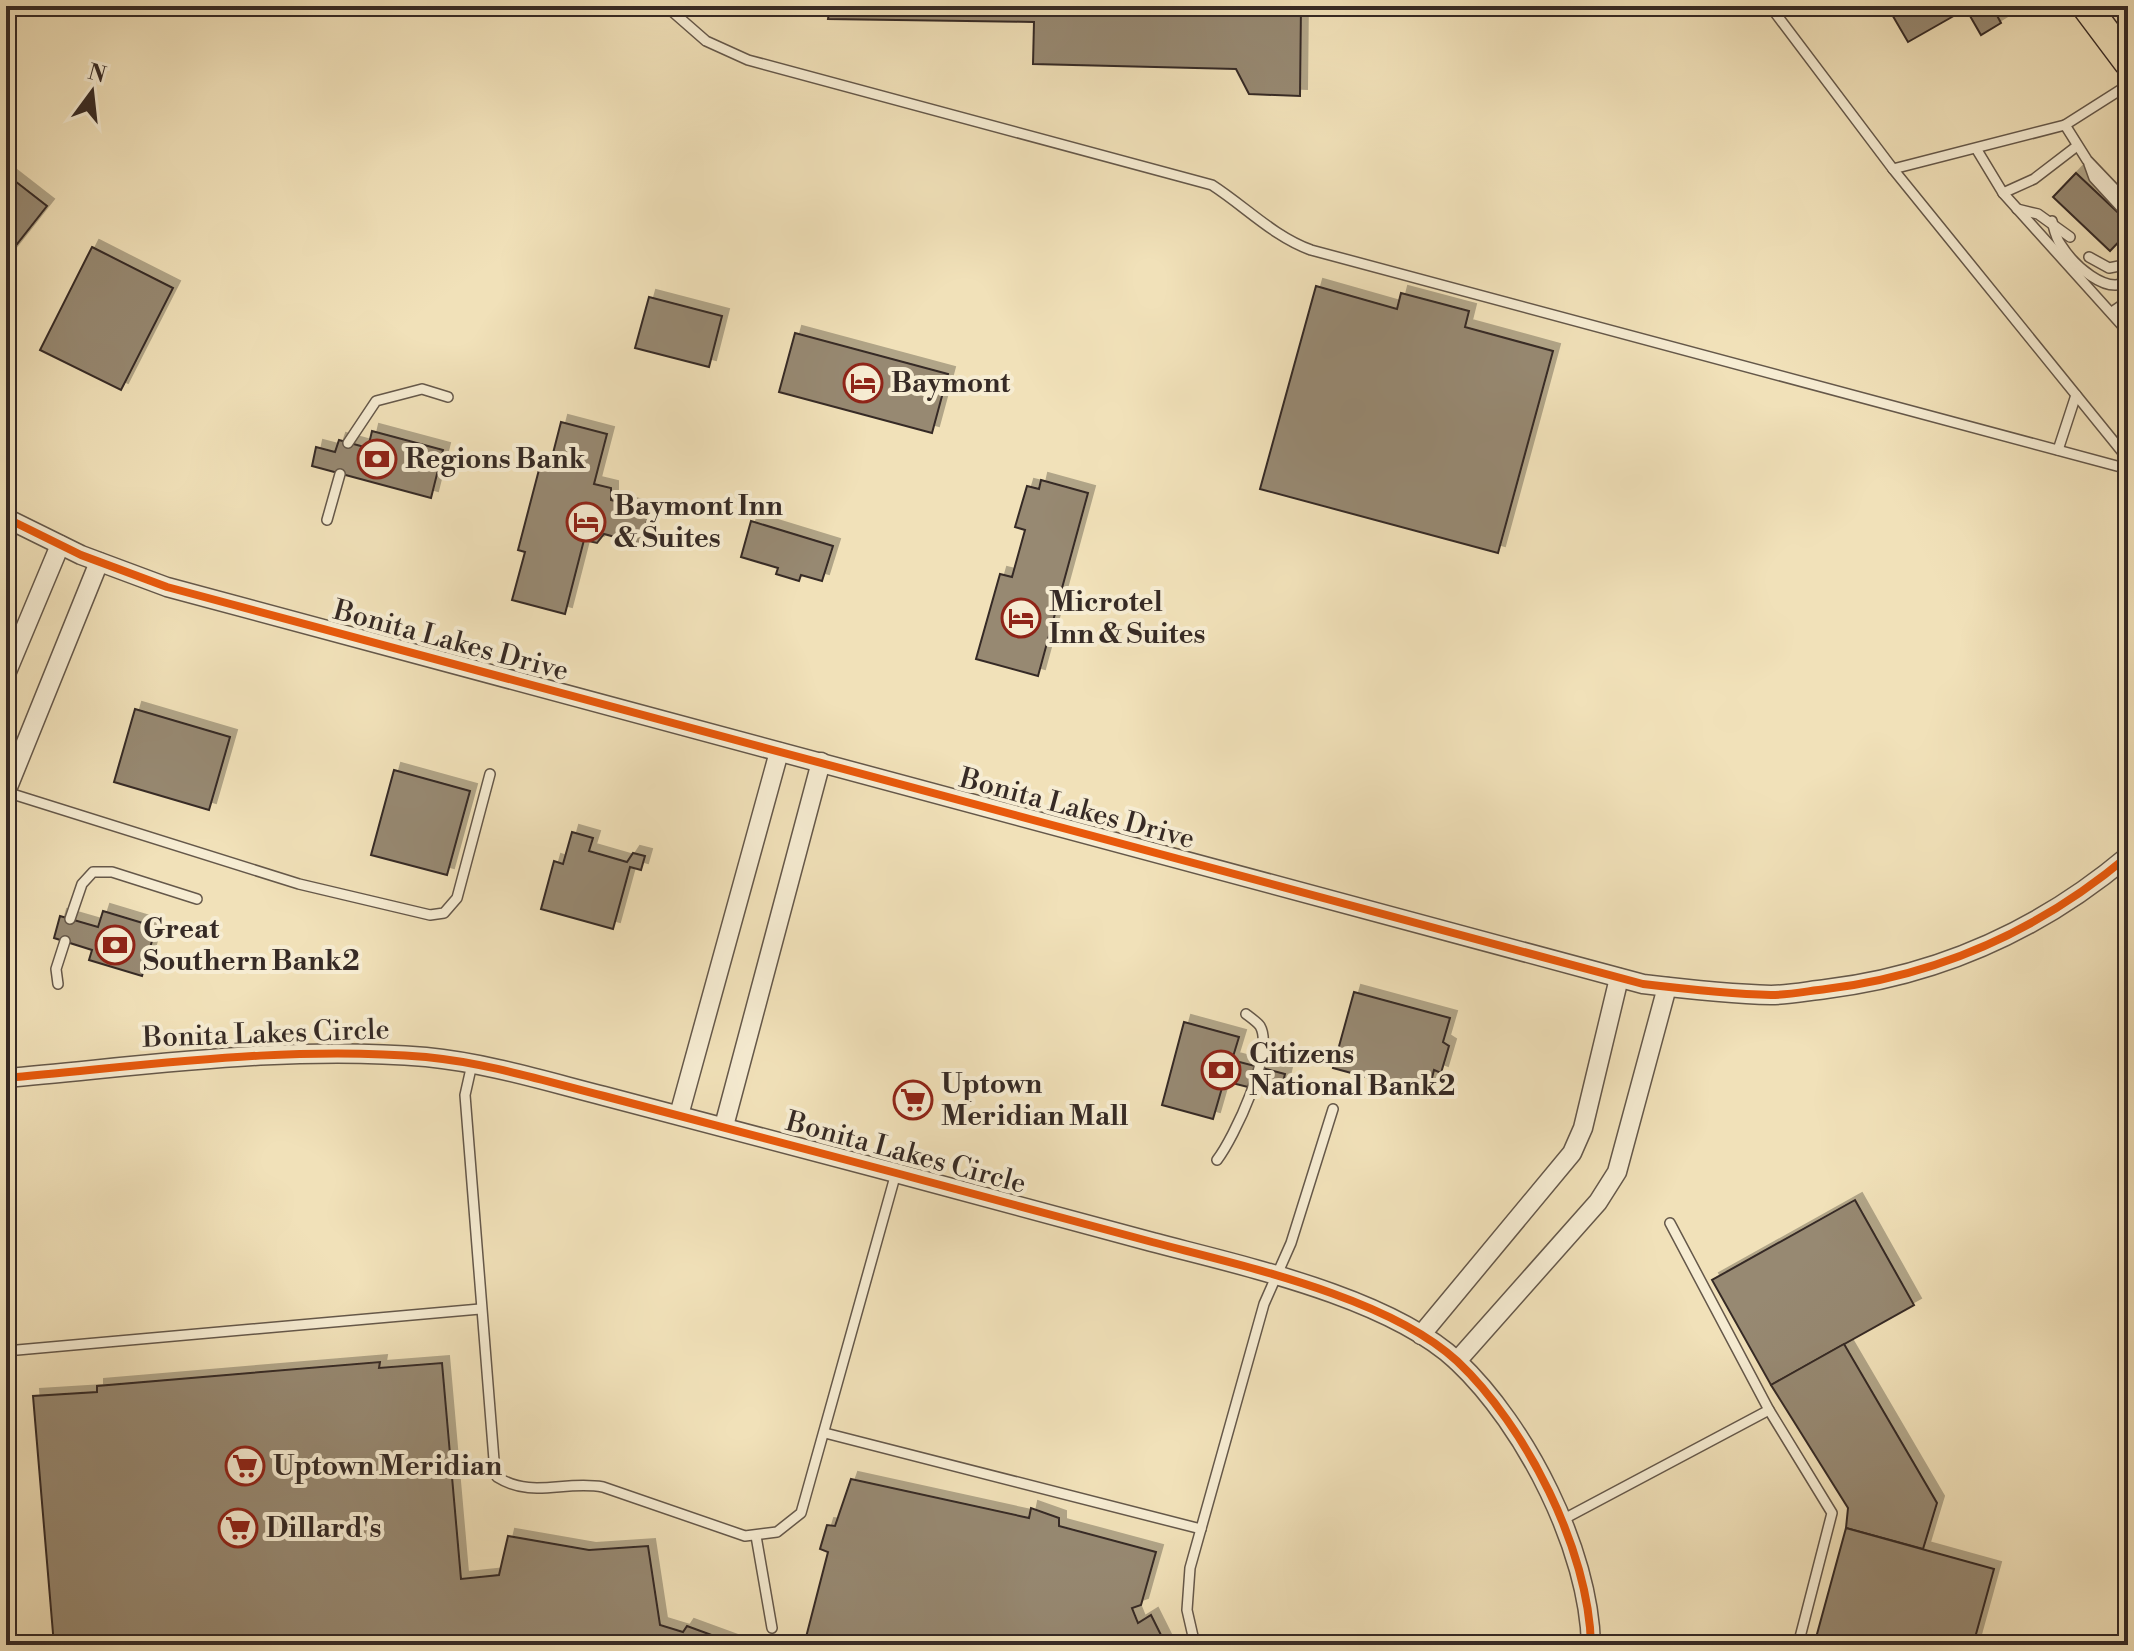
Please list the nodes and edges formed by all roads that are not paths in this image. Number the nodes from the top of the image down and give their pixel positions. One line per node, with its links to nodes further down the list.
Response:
1 (666, 6): 26 (lane)
2 (1770, 6): 10 (lane)
3 (2086, 6): 4 (main road)
4 (2128, 62)
5 (2128, 85): 6 (lane)
6 (2065, 125): 7 (lane); 8 (lane)
7 (2077, 146): 9 (lane); 11 (lane)
8 (1977, 150): 10 (lane); 11 (lane)
9 (2087, 160): 12 (lane); 14 (lane)
10 (1893, 169): 23 (lane)
11 (2003, 193): 13 (lane)
12 (2128, 203)
13 (2017, 209): 15 (lane); 21 (lane)
14 (2128, 215)
15 (2052, 221): 16 (lane); 19 (lane)
16 (2070, 237)
17 (2089, 257): 18 (lane)
18 (2128, 260)
19 (2128, 281)
20 (2128, 301): 21 (lane)
21 (2112, 312): 22 (lane)
22 (2128, 332)
23 (2076, 395): 26 (lane); 27 (lane)
24 (448, 397): 25 (lane)
25 (348, 443)
26 (2058, 450): 28 (lane)
27 (2128, 459)
28 (2128, 469)
29 (340, 474): 31 (lane)
30 (6, 518): 32 (street, Bonita Lakes Drive)
31 (327, 520)
32 (60, 545): 33 (street, Bonita Lakes Drive); 34 (street)
33 (99, 562): 35 (street, Bonita Lakes Drive); 38 (street)
34 (6, 674)
35 (779, 752): 36 (street, Bonita Lakes Drive); 50 (street)
36 (821, 762): 43 (street, Bonita Lakes Drive); 51 (street)
37 (490, 774): 38 (lane)
38 (6, 792)
39 (2128, 856): 45 (street, Bonita Lakes Drive)
40 (197, 899): 41 (lane)
41 (70, 919)
42 (65, 941): 44 (lane)
43 (1619, 978): 45 (street, Bonita Lakes Drive); 57 (street)
44 (58, 984)
45 (1667, 987): 59 (street)
46 (1246, 1014): 52 (lane)
47 (472, 1064): 48 (street, Bonita Lakes Circle); 50 (street, Bonita Lakes Circle); 56 (lane)
48 (6, 1078)
49 (1333, 1109): 55 (lane)
50 (679, 1115): 51 (street, Bonita Lakes Circle)
51 (724, 1126): 53 (street, Bonita Lakes Circle)
52 (1217, 1160)
53 (896, 1173): 55 (street, Bonita Lakes Circle); 61 (lane)
54 (1670, 1223): 60 (lane)
55 (1276, 1277): 57 (street, Bonita Lakes Circle); 63 (lane)
56 (480, 1309): 58 (lane); 64 (lane)
57 (1421, 1335): 59 (street, Bonita Lakes Circle)
58 (6, 1351)
59 (1457, 1361): 62 (street, Bonita Lakes Circle)
60 (1769, 1410): 62 (lane); 68 (lane)
61 (825, 1433): 63 (lane); 64 (lane)
62 (1562, 1520): 67 (street, Bonita Lakes Circle)
63 (1201, 1529): 66 (lane)
64 (756, 1536): 65 (lane)
65 (772, 1628)
66 (1195, 1645)
67 (1591, 1645)
68 (1798, 1645)

